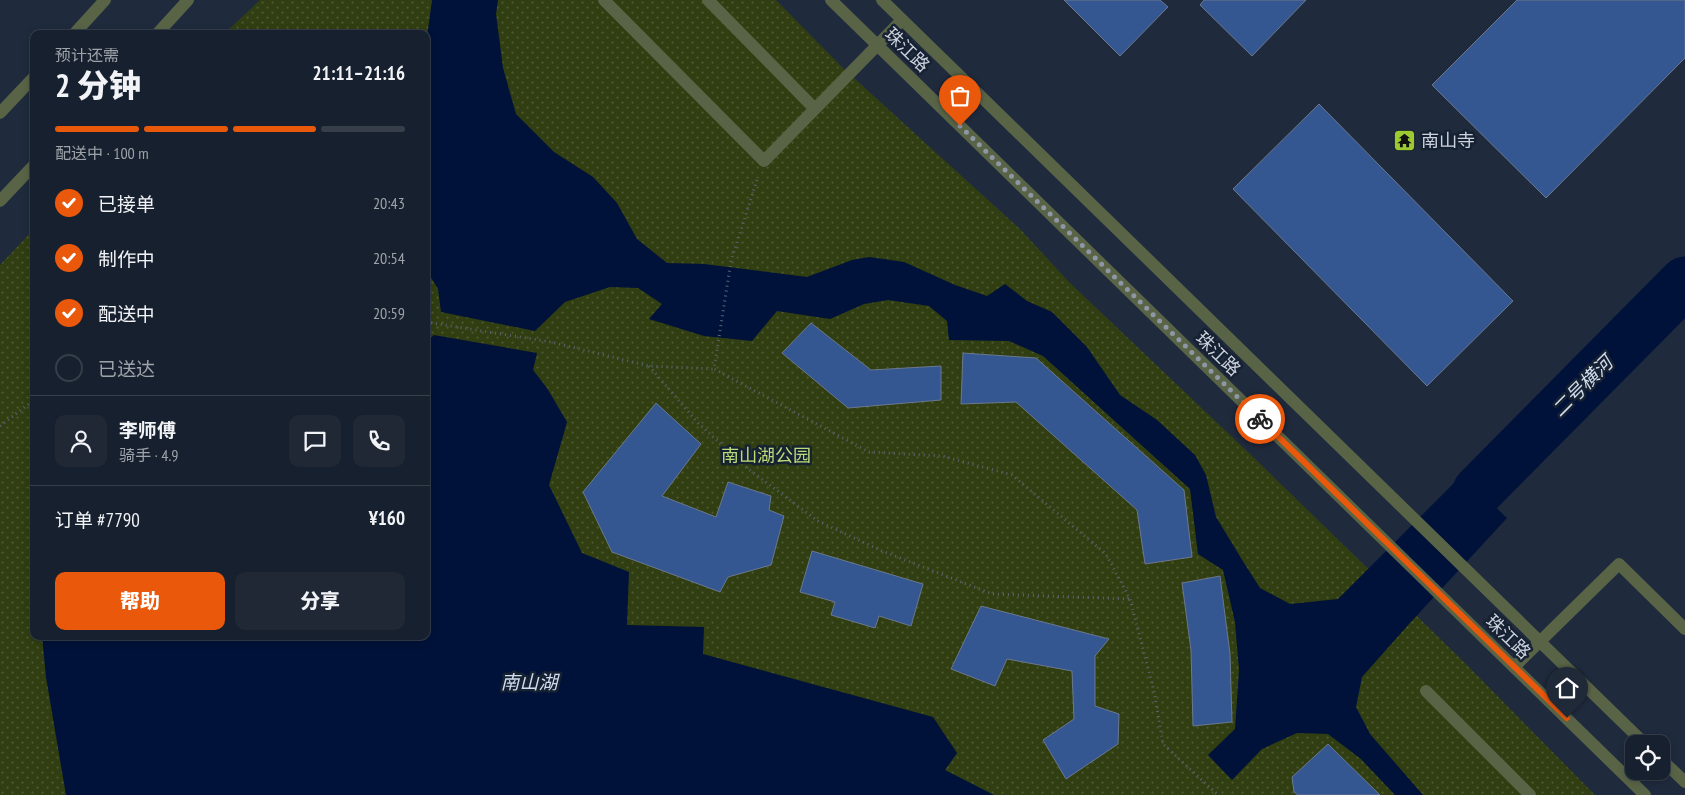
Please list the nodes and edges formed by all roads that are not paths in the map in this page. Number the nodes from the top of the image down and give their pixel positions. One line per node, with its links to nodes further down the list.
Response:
1 (105, 0): 8 (street)
2 (188, 0): 9 (street)
3 (604, 0): 11 (street)
4 (708, 0): 11 (street)
5 (831, 0): 16 (street, 珠江路)
6 (882, 0): 7 (street, 珠江路)
7 (902, 20): 11 (street); 18 (street, 珠江路)
8 (78, 30)
9 (161, 30)
10 (30, 80): 12 (street)
11 (815, 109)
12 (0, 113)
13 (30, 169): 14 (street)
14 (0, 201)
15 (1685, 629): 16 (street)
16 (1514, 667): 22 (street, 珠江路)
17 (1426, 691): 21 (street)
18 (1636, 735)
19 (1670, 768): 20 (street)
20 (1685, 782)
21 (1530, 795)
22 (1645, 795)

